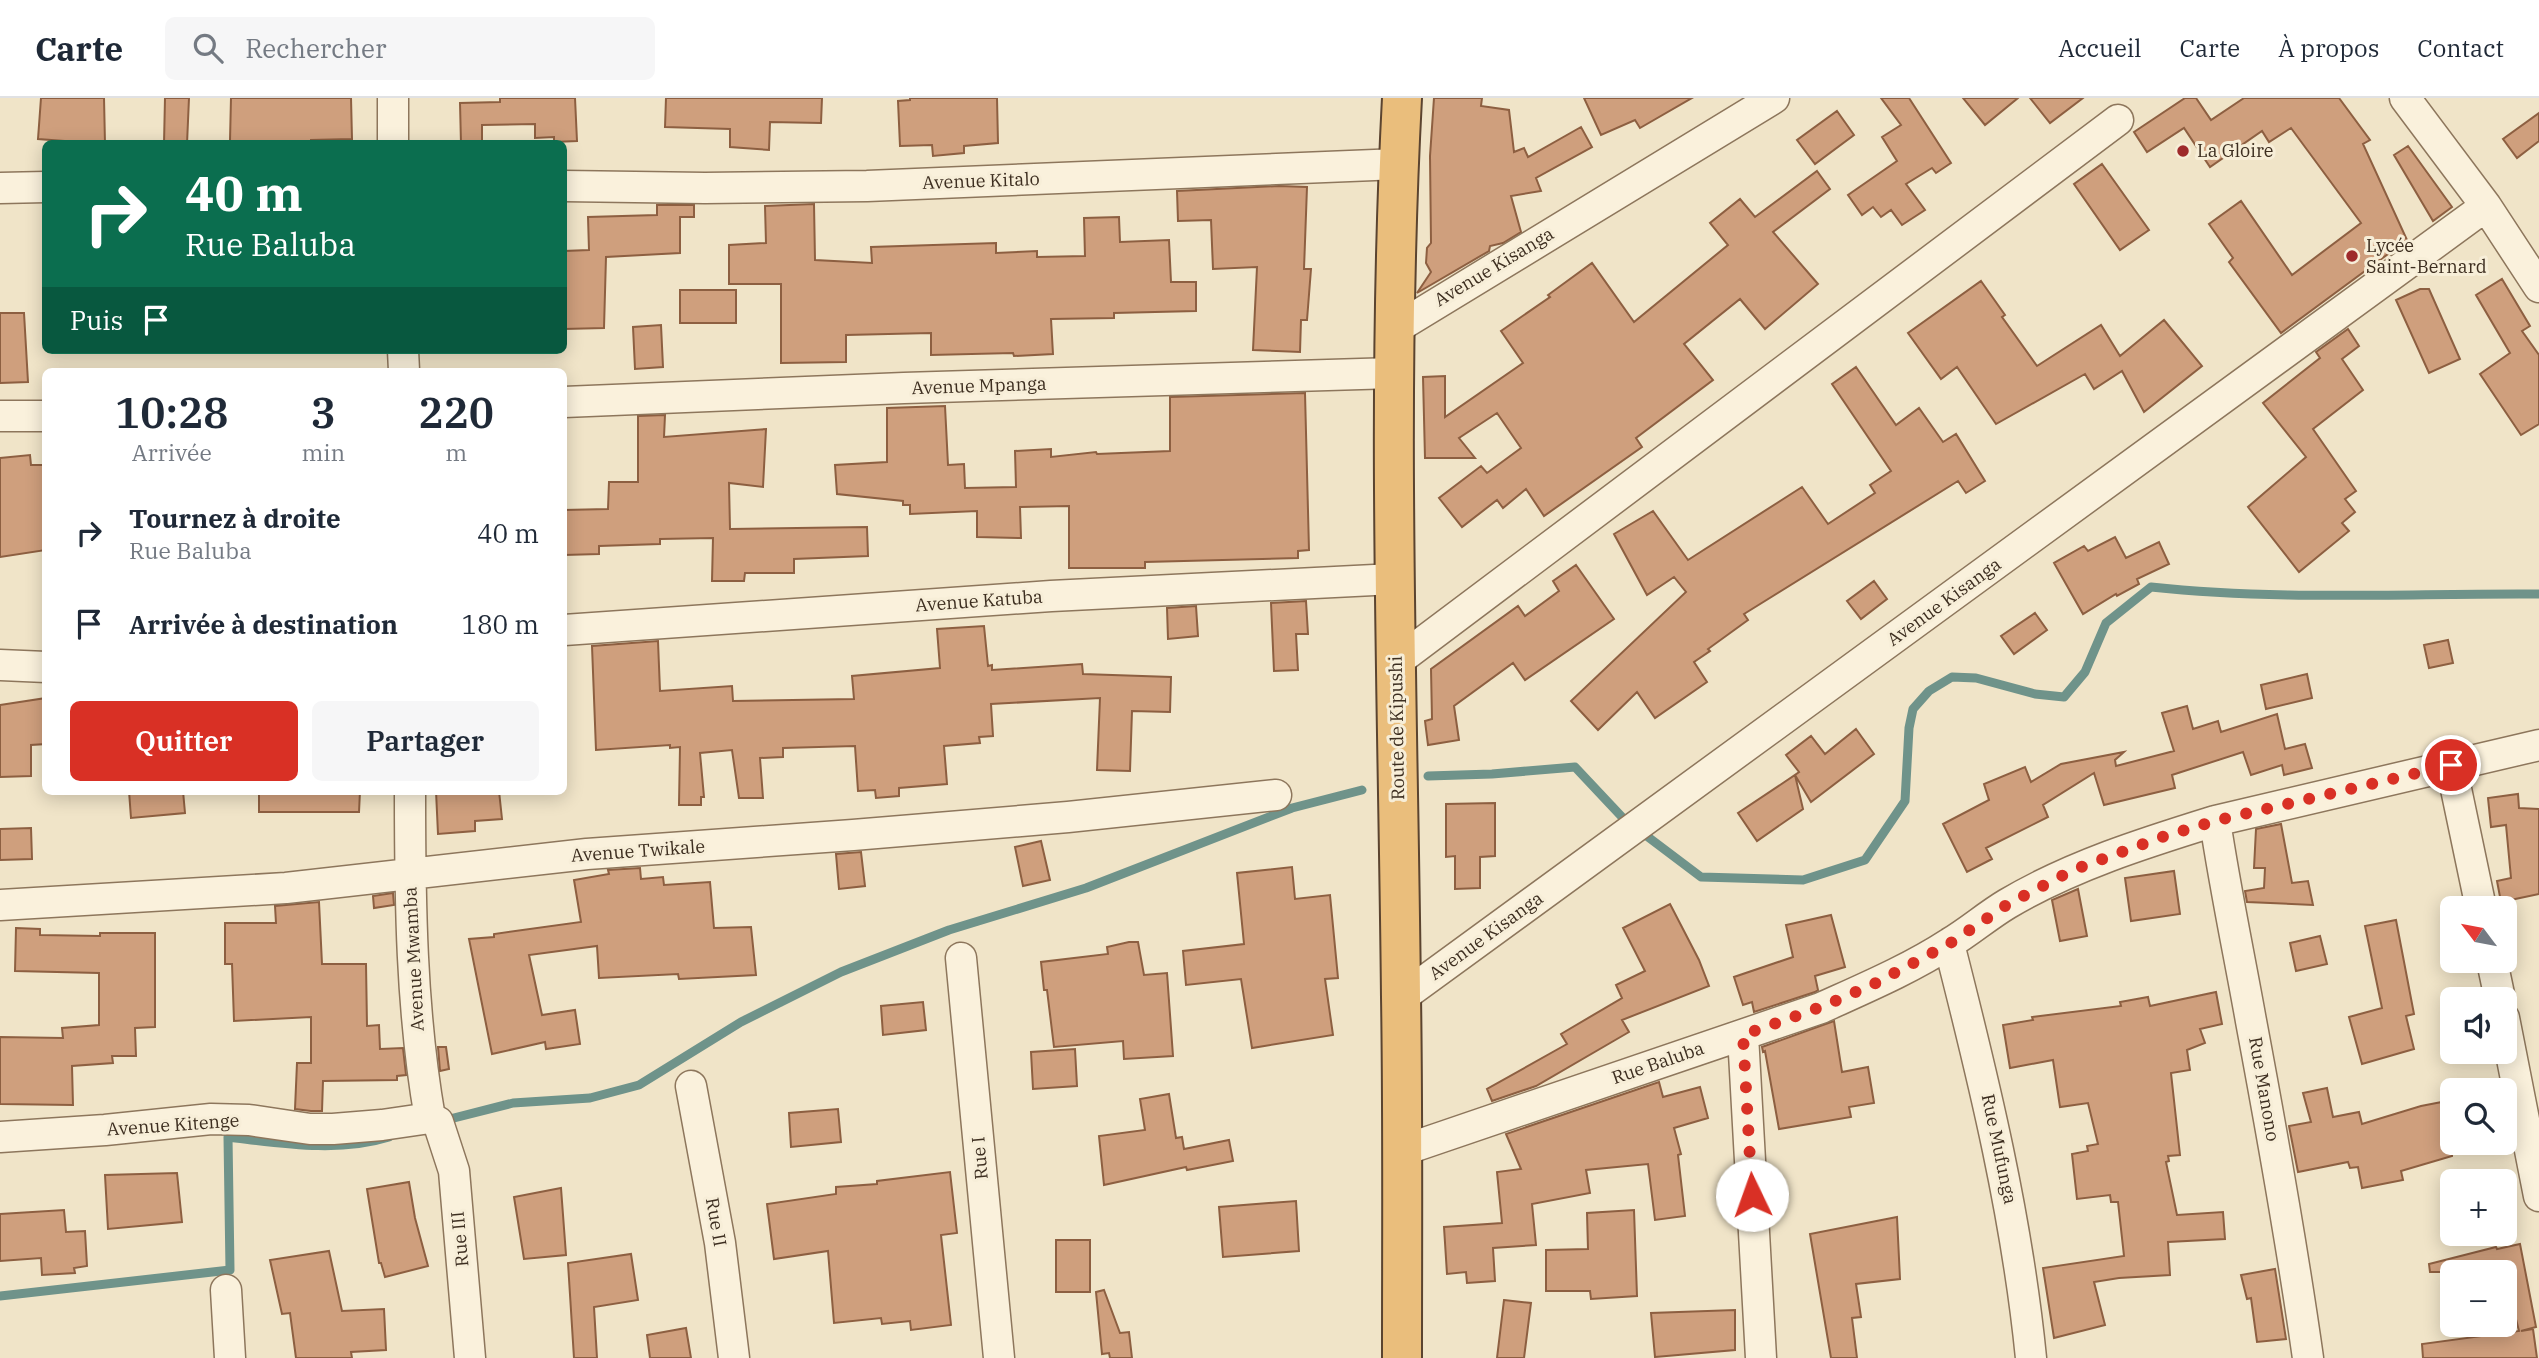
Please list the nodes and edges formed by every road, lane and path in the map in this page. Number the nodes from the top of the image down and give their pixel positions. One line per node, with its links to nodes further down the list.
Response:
1 (393, 98): 6 (street)
2 (1402, 98): 7 (highway, Route de Kipushi)
3 (1774, 98): 13 (street, Avenue Kisanga)
4 (2405, 98): 11 (street)
5 (2118, 120): 20 (street)
6 (393, 140)
7 (1399, 164): 8 (street, Avenue Kitalo); 13 (highway, Route de Kipushi)
8 (567, 186)
9 (42, 187): 10 (street)
10 (0, 188)
11 (2486, 206): 12 (street); 33 (street, Avenue Kisanga)
12 (2539, 287)
13 (1395, 329): 14 (highway, Route de Kipushi)
14 (1394, 373): 15 (street, Avenue Mpanga); 18 (highway, Route de Kipushi)
15 (567, 402)
16 (0, 416): 17 (street)
17 (42, 416)
18 (1394, 579): 19 (street, Avenue Katuba); 20 (highway, Route de Kipushi)
19 (567, 630)
20 (1395, 663): 33 (highway, Route de Kipushi)
21 (0, 664): 22 (street)
22 (42, 667)
23 (2539, 745): 24 (street, Rue Baluba)
24 (2451, 765): 27 (street, Rue Baluba); 29 (street)
25 (410, 795): 28 (street, Avenue Mwamba)
26 (1276, 795): 28 (street, Avenue Twikale)
27 (2215, 821): 31 (street, Rue Baluba); 49 (street, Rue Manono)
28 (410, 875): 30 (street, Avenue Twikale); 37 (street, Avenue Mwamba)
29 (2478, 896)
30 (0, 905)
31 (1949, 944): 34 (street, Rue Baluba); 48 (street, Rue Mufunga)
32 (961, 958): 45 (street, Rue I)
33 (1401, 998): 39 (highway, Route de Kipushi)
34 (1743, 1035): 39 (street, Rue Baluba); 47 (street)
35 (2513, 1064): 40 (street)
36 (691, 1086): 44 (street, Rue II)
37 (434, 1120): 38 (street, Avenue Kitenge); 43 (street, Rue III)
38 (0, 1137)
39 (1401, 1151): 46 (highway, Route de Kipushi)
40 (2539, 1196)
41 (226, 1290): 42 (street)
42 (230, 1358)
43 (470, 1358)
44 (734, 1358)
45 (999, 1358)
46 (1402, 1358)
47 (1761, 1358)
48 (2031, 1358)
49 (2308, 1358)

